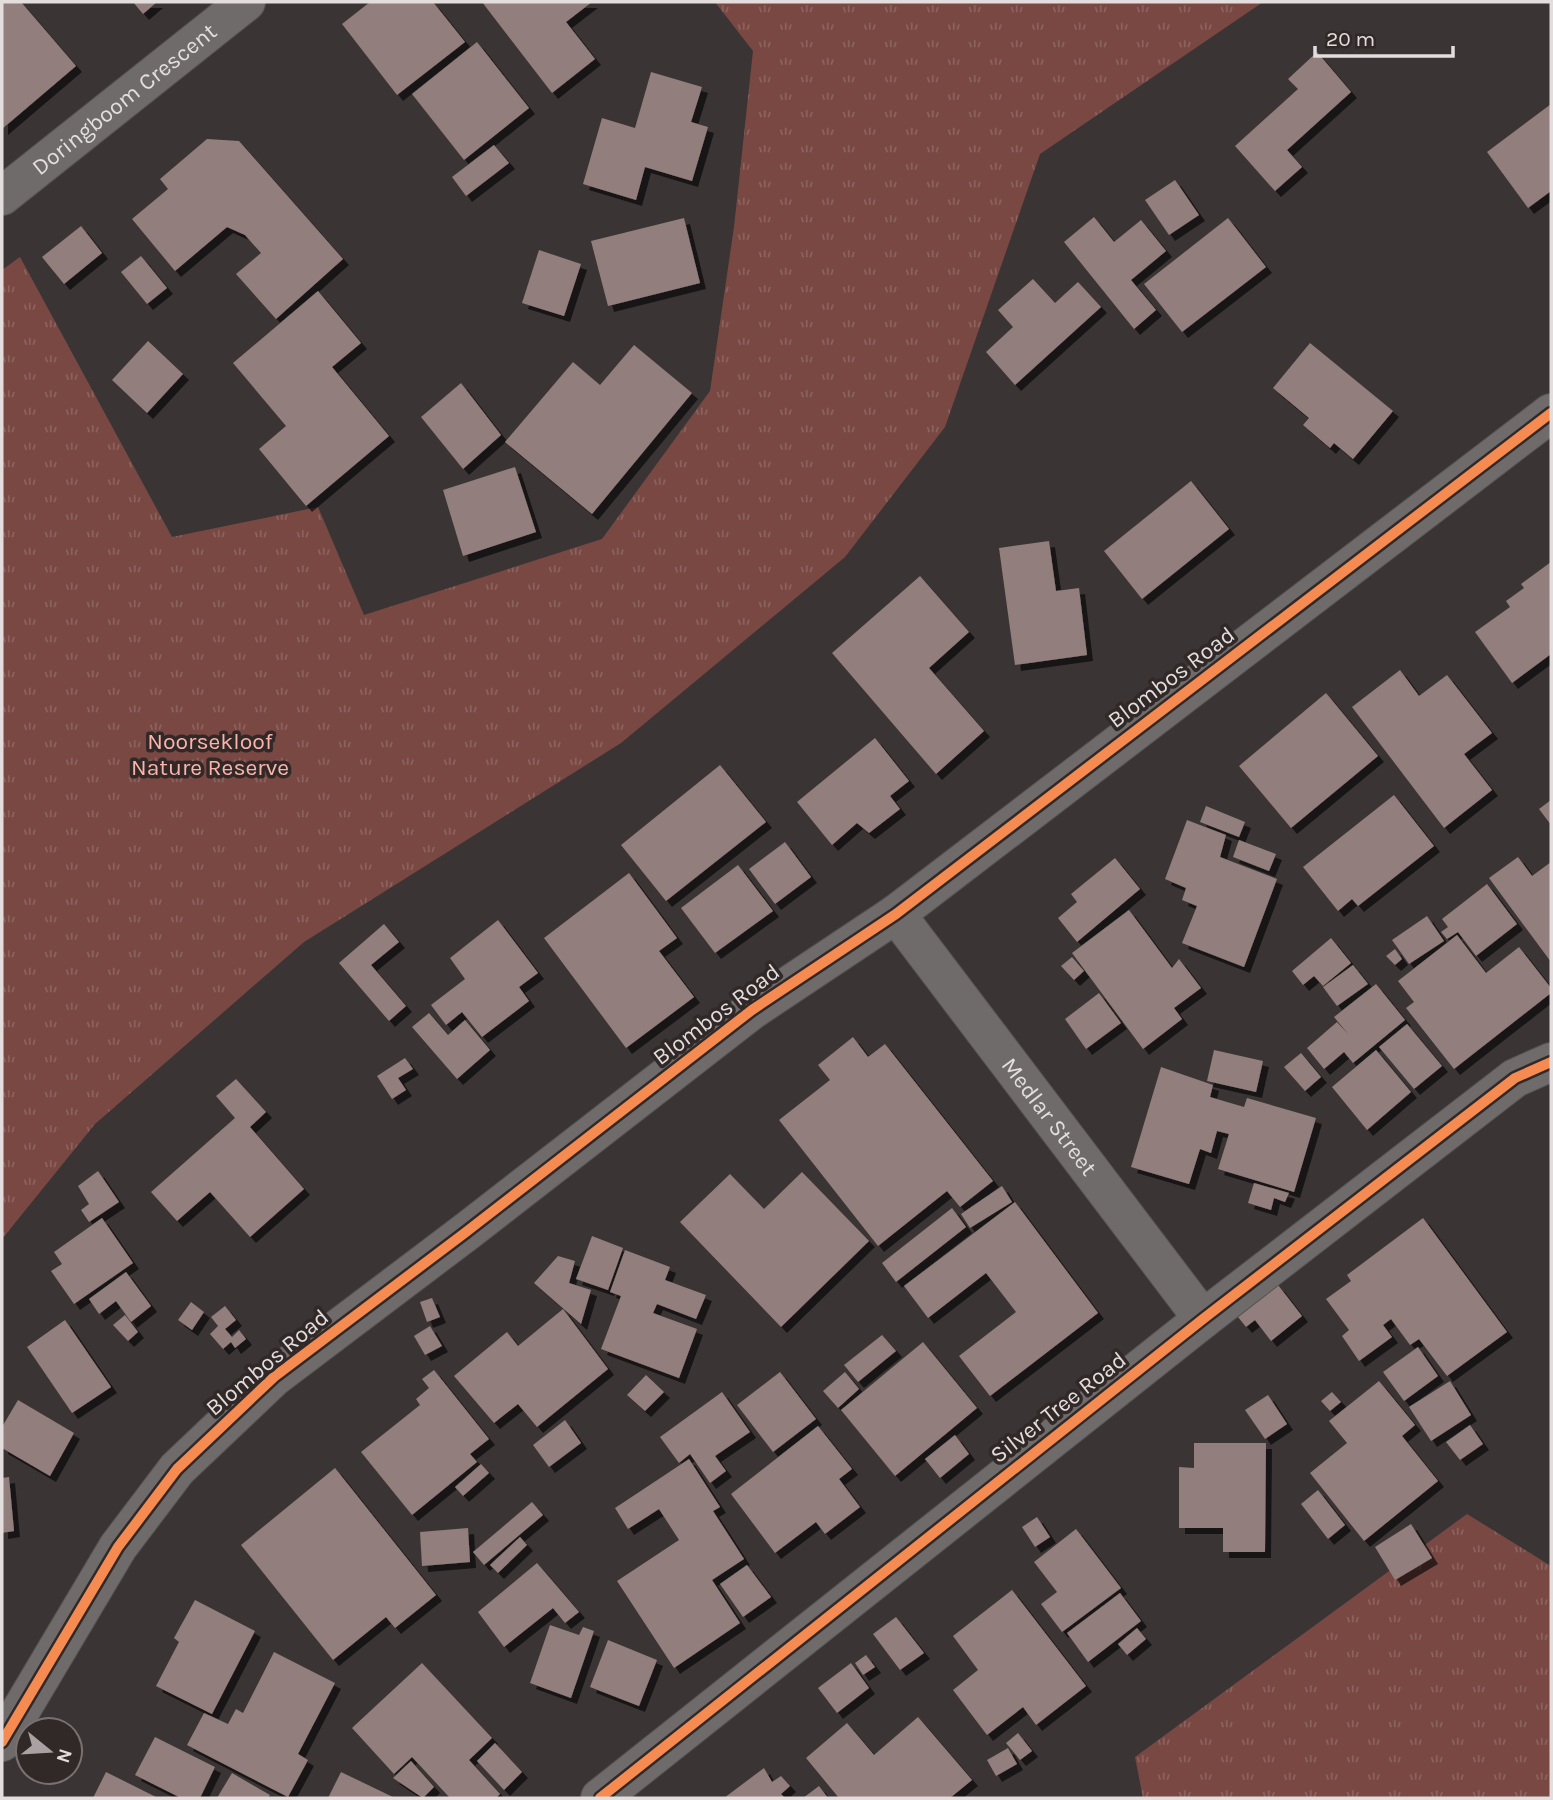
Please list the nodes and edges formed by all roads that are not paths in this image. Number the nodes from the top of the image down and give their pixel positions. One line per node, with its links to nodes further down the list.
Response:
1 (246, 2): 2 (street, Doringboom Crescent)
2 (2, 196)
3 (1551, 413): 4 (street, Blombos Road)
4 (895, 914): 6 (street, Medlar Street); 7 (street, Blombos Road)
5 (1551, 1062): 6 (street, Silver Tree Road)
6 (1202, 1319): 8 (street, Silver Tree Road)
7 (2, 1742)
8 (600, 1798)

